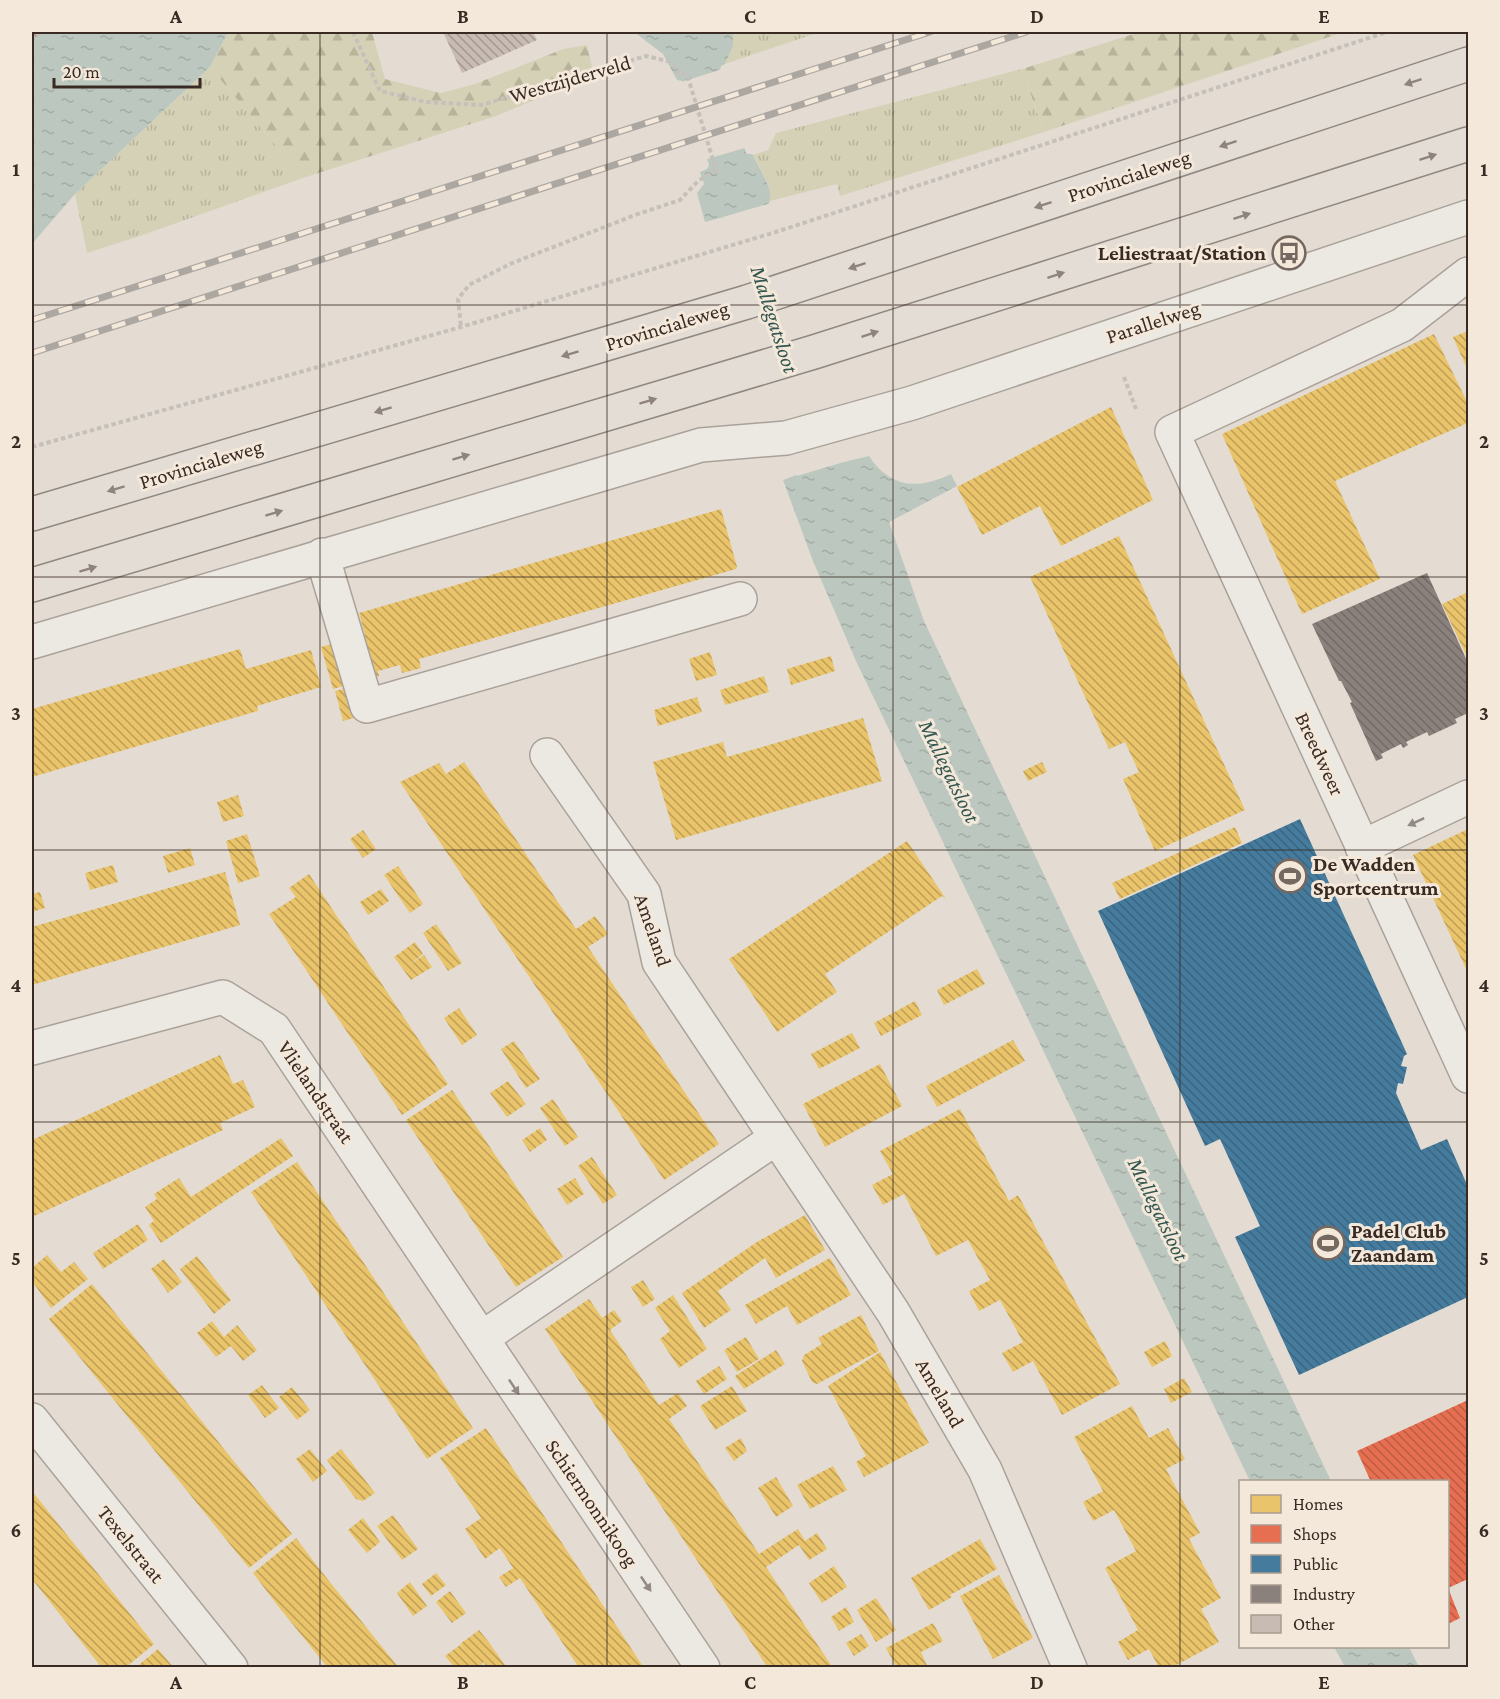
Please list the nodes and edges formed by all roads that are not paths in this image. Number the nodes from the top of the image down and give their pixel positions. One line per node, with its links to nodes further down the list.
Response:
1 (1468, 64): 5 (main road, Provincialeweg, one-way to 5)
2 (1468, 144): 7 (main road, one-way to 2)
3 (1468, 217): 6 (street, Parallelweg)
4 (1468, 274): 12 (street, Breedweer)
5 (32, 514)
6 (322, 555): 8 (street); 9 (street)
7 (32, 585)
8 (741, 599)
9 (32, 642)
10 (547, 755): 15 (street, Ameland)
11 (1468, 797): 12 (street, one-way to 12)
12 (1362, 848): 14 (street, Breedweer)
13 (32, 1048): 16 (street, Vlielandstraat)
14 (1468, 1076)
15 (776, 1138): 16 (street); 20 (street, Ameland)
16 (482, 1338): 19 (street, Schiermonnikoog, one-way to 19)
17 (32, 1420): 18 (street, Texelstraat)
18 (231, 1668)
19 (703, 1668)
20 (1070, 1668)

